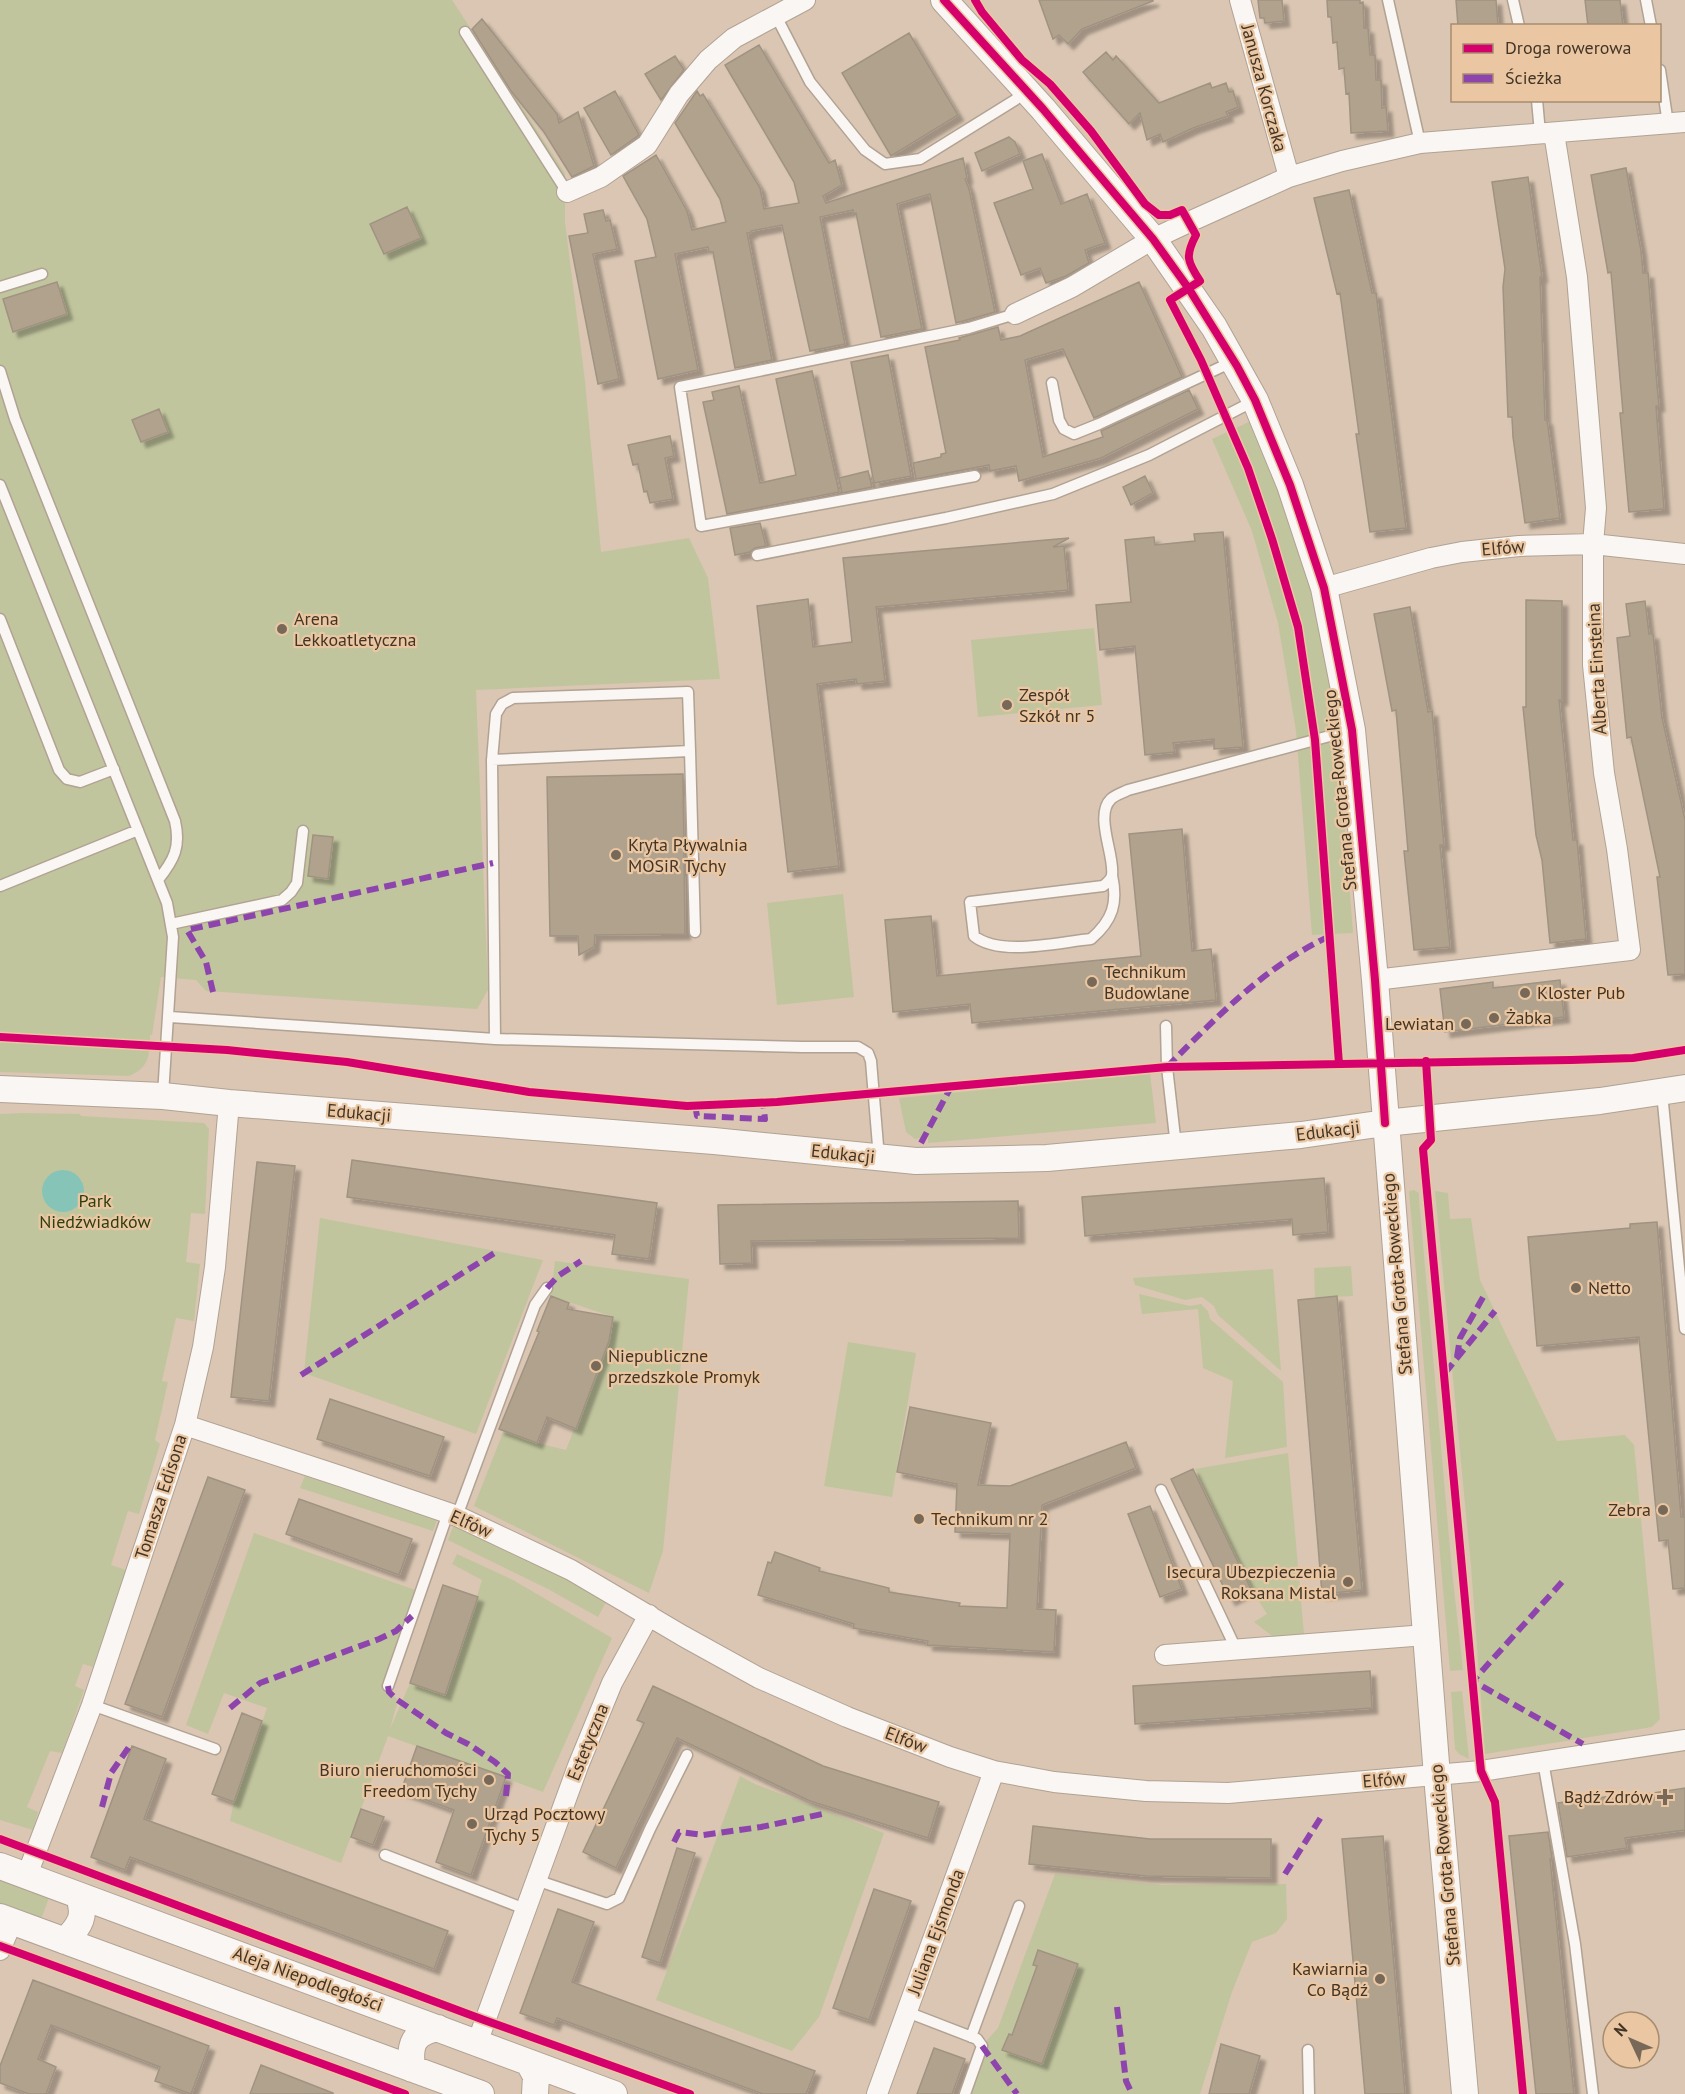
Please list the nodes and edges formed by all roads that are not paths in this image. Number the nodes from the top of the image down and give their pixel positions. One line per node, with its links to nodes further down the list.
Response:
1 (805, 0): 7 (street)
2 (944, 0): 12 (street, Stefana Grota-Roweckiego)
3 (1240, 0): 17 (street, Janusza Korczaka)
4 (1388, 0): 16 (lane)
5 (1513, 0): 8 (lane)
6 (1646, 0): 9 (lane)
7 (776, 16): 12 (lane); 18 (street)
8 (1519, 24)
9 (1651, 24)
10 (465, 32): 18 (lane)
11 (1661, 76): 14 (lane, Janusza Korczaka)
12 (1026, 90): 19 (street, Stefana Grota-Roweckiego)
13 (1538, 102): 15 (lane)
14 (1677, 123): 15 (street, Janusza Korczaka)
15 (1547, 133): 16 (street, Janusza Korczaka); 29 (street, Alberta Einsteina)
16 (1420, 143): 17 (street, Janusza Korczaka)
17 (1289, 177): 19 (street, Janusza Korczaka)
18 (567, 192)
19 (1153, 239): 22 (street); 23 (street, Stefana Grota-Roweckiego)
20 (42, 274): 21 (lane)
21 (0, 287)
22 (1015, 314): 27 (lane)
23 (1234, 361): 25 (lane); 26 (street, Stefana Grota-Roweckiego)
24 (0, 371): 41 (lane)
25 (1052, 383)
26 (1255, 400): 31 (lane); 32 (street, Stefana Grota-Roweckiego)
27 (975, 476)
28 (0, 485): 37 (lane)
29 (1593, 544): 30 (street, Elfów); 32 (street, Elfów); 45 (street, Alberta Einsteina)
30 (1685, 554)
31 (757, 555)
32 (1324, 588): 34 (street, Stefana Grota-Roweckiego)
33 (0, 619): 37 (lane)
34 (1352, 730): 40 (lane); 45 (street, Stefana Grota-Roweckiego)
35 (690, 751): 36 (lane); 36 (lane); 44 (lane)
36 (492, 760): 48 (lane)
37 (114, 769): 38 (lane)
38 (138, 830): 41 (lane); 42 (lane)
39 (303, 831): 43 (lane)
40 (1112, 875): 40 (lane)
41 (158, 880): 43 (lane)
42 (0, 886)
43 (171, 924): 46 (lane)
44 (695, 932)
45 (1375, 980): 53 (street, Stefana Grota-Roweckiego)
46 (170, 1017): 48 (lane); 51 (lane)
47 (1166, 1026): 54 (lane)
48 (495, 1039): 55 (lane)
49 (0, 1089): 51 (street, Edukacji)
50 (1673, 1090): 53 (street, Edukacji); 57 (lane)
51 (163, 1096): 52 (street, Edukacji)
52 (229, 1103): 55 (street, Edukacji); 58 (street, Tomasza Edisona)
53 (1385, 1123): 54 (street, Edukacji); 62 (street, Stefana Grota-Roweckiego)
54 (1176, 1146): 55 (street, Edukacji)
55 (879, 1158)
56 (547, 1288): 60 (lane)
57 (1685, 1329)
58 (185, 1425): 60 (street, Elfów); 66 (street, Tomasza Edisona)
59 (1161, 1490): 63 (lane)
60 (453, 1515): 61 (street, Elfów); 65 (lane)
61 (649, 1615): 71 (street, Elfów); 76 (street, Estetyczna)
62 (1426, 1635): 63 (street); 72 (street, Stefana Grota-Roweckiego)
63 (1236, 1649): 64 (street)
64 (1165, 1655)
65 (388, 1686)
66 (92, 1704): 68 (lane); 75 (street, Tomasza Edisona)
67 (1685, 1740): 70 (street, Elfów)
68 (215, 1749)
69 (687, 1755): 76 (lane)
70 (1543, 1761): 72 (street, Elfów); 97 (lane)
71 (994, 1771): 72 (street, Elfów); 83 (street, Juliana Ejsmonda)
72 (1437, 1776): 96 (street, Stefana Grota-Roweckiego)
73 (385, 1855): 79 (lane)
74 (0, 1866): 75 (street, Aleja Niepodległości)
75 (27, 1875): 77 (street, Aleja Niepodległości)
76 (536, 1880): 79 (street, Estetyczna)
77 (78, 1894): 81 (street); 84 (street, Aleja Niepodległości)
78 (1019, 1906): 85 (lane)
79 (525, 1909): 86 (street, Estetyczna)
80 (6, 1919): 81 (street); 82 (street)
81 (65, 1941): 89 (street)
82 (0, 1950)
83 (907, 2012): 85 (lane); 93 (street, Juliana Ejsmonda)
84 (438, 2028): 86 (street, Aleja Niepodległości); 89 (street)
85 (971, 2037): 94 (lane)
86 (477, 2043): 88 (street, Aleja Niepodległości)
87 (1308, 2050): 95 (lane)
88 (529, 2063): 91 (street); 92 (street, Aleja Niepodległości)
89 (412, 2069): 90 (street)
90 (477, 2093)
91 (536, 2094)
92 (614, 2094)
93 (877, 2094)
94 (965, 2094)
95 (1309, 2094)
96 (1465, 2094)
97 (1593, 2094)

